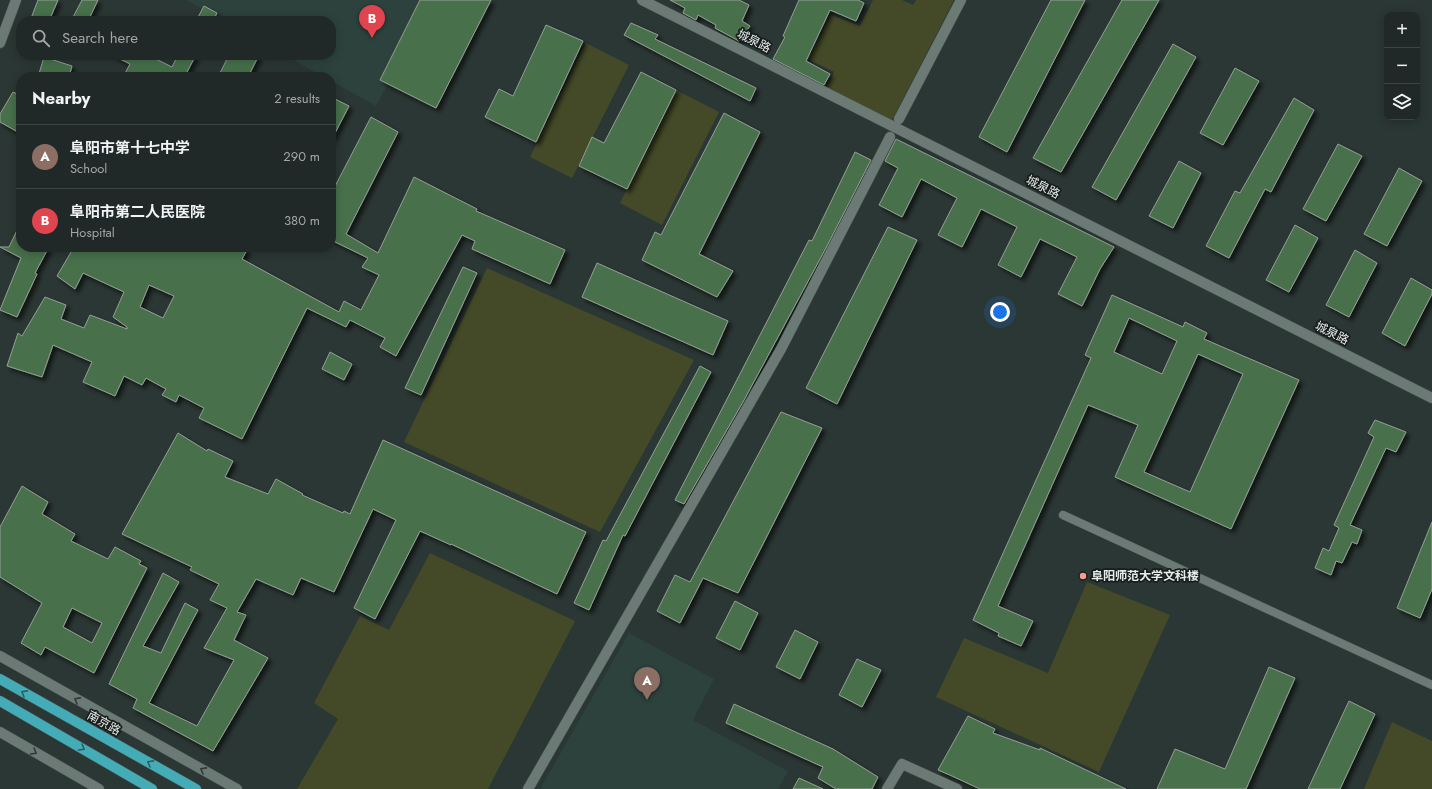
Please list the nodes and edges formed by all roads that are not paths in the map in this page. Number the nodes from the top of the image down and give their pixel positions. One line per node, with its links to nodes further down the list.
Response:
1 (16, 0): 4 (street)
2 (642, 0): 7 (street, 城泉路)
3 (961, 0): 5 (street)
4 (0, 43)
5 (899, 119)
6 (890, 137): 18 (street)
7 (1432, 398)
8 (1063, 515): 11 (street)
9 (0, 656): 17 (street, one-way to 9)
10 (0, 679): 16 (main road, 南京路, one-way to 10)
11 (1432, 686)
12 (0, 701): 15 (main road, one-way to 15)
13 (0, 732): 14 (street, one-way to 14)
14 (99, 789)
15 (152, 789)
16 (196, 789)
17 (237, 789)
18 (528, 789)
19 (887, 789): 20 (street)
20 (957, 789)

